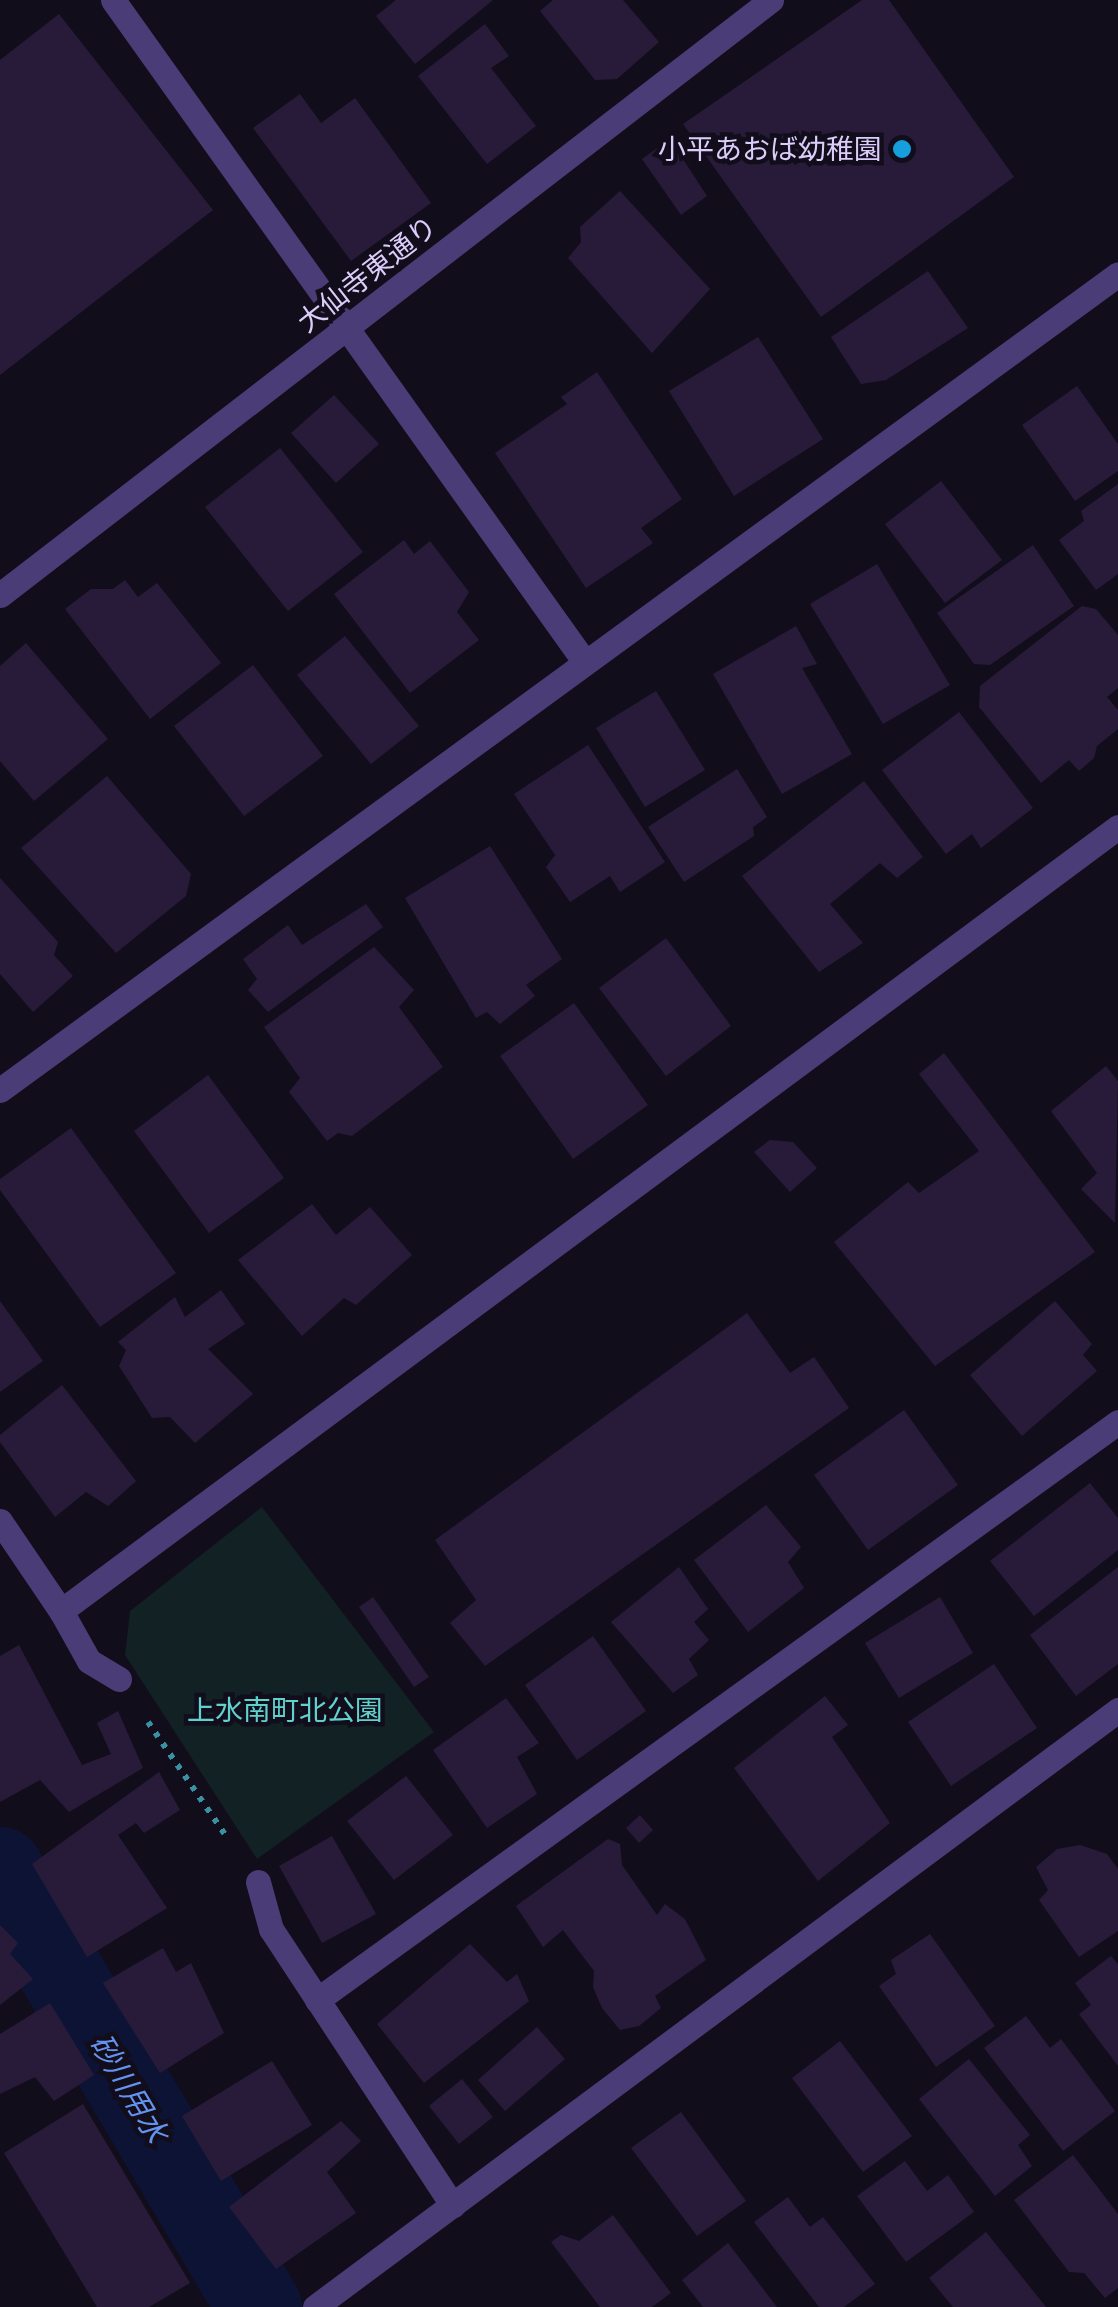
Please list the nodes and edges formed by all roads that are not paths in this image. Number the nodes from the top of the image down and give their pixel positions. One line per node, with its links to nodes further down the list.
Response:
1 (112, 0): 4 (street)
2 (772, 0): 4 (street, 大仙寺東通り)
3 (1118, 274): 6 (street)
4 (346, 328): 5 (street, 大仙寺東通り); 6 (street)
5 (0, 595)
6 (584, 662): 8 (street)
7 (1118, 827): 11 (street)
8 (0, 1090)
9 (1118, 1422): 15 (street)
10 (0, 1522): 11 (street)
11 (60, 1611): 12 (street)
12 (119, 1679)
13 (1118, 1710): 16 (street)
14 (258, 1882): 15 (street)
15 (317, 2000): 16 (street)
16 (453, 2206): 17 (street)
17 (315, 2307)

